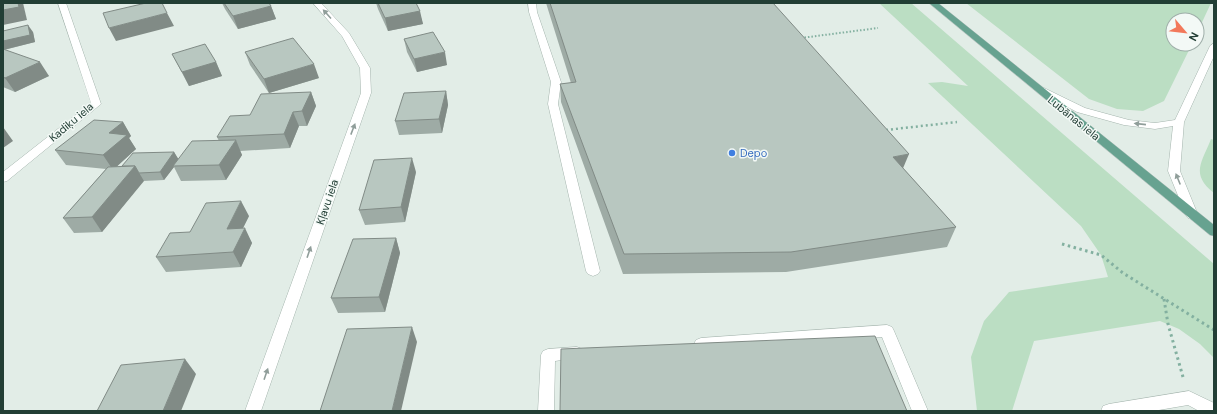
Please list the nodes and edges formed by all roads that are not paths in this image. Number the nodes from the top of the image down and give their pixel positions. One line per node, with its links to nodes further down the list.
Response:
1 (62, 3): 8 (street, Kadiķu iela)
2 (317, 3): 14 (street, Kļavu iela, one-way to 2)
3 (532, 3): 11 (street)
4 (933, 3): 6 (main road, Lubānas iela)
5 (1214, 46): 7 (street)
6 (1038, 88): 7 (street, one-way to 6); 9 (main road, Lubānas iela)
7 (1179, 122): 9 (street, one-way to 7)
8 (3, 178)
9 (1192, 215): 10 (main road, Lubānas iela)
10 (1214, 232)
11 (593, 271)
12 (690, 345): 16 (street)
13 (587, 352): 15 (street)
14 (253, 411)
15 (546, 411)
16 (920, 411)
17 (1110, 411): 18 (street)
18 (1214, 411)

